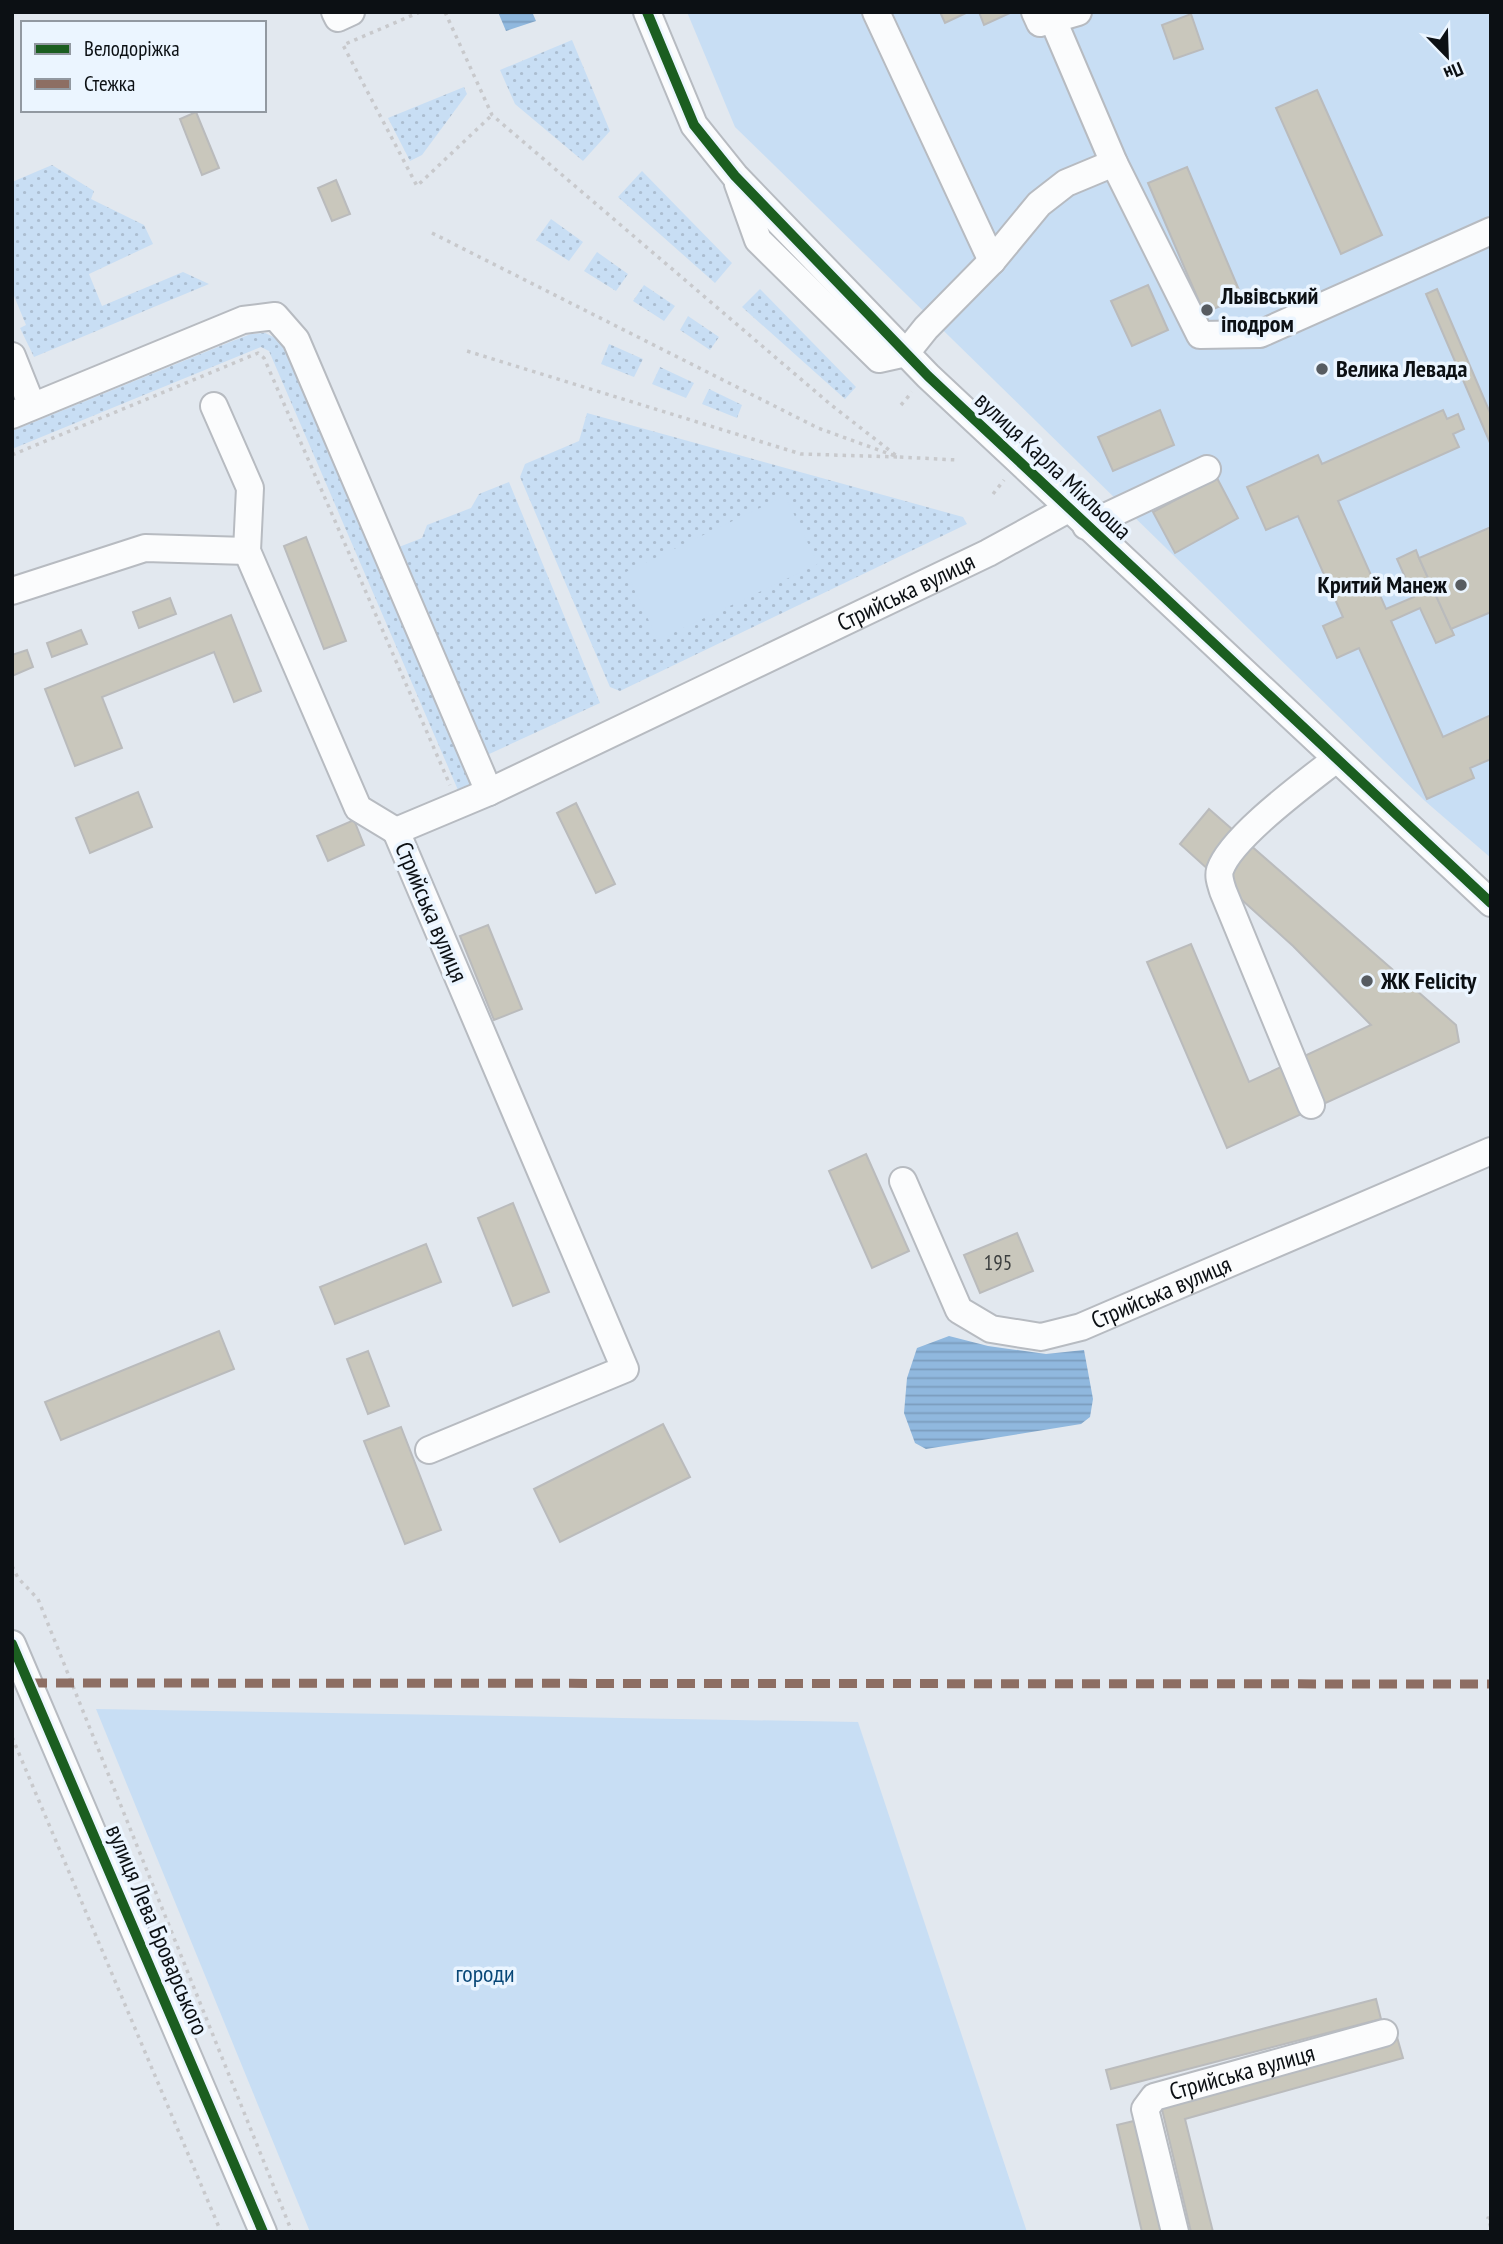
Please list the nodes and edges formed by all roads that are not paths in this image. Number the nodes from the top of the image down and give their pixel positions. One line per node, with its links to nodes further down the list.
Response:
1 (335, 12): 2 (street)
2 (351, 12)
3 (647, 12): 9 (street, вулиця Карла Мікльоша)
4 (876, 12): 8 (street)
5 (1055, 15): 6 (street)
6 (1114, 163): 7 (street); 8 (street)
7 (1491, 231)
8 (992, 261): 9 (street)
9 (906, 353): 14 (street, вулиця Карла Мікльоша)
10 (12, 356): 12 (street)
11 (214, 406): 15 (street)
12 (22, 411): 18 (street)
13 (1208, 469): 14 (street, Стрийська вулиця)
14 (1077, 518): 17 (street, вулиця Карла Мікльоша); 18 (street, Стрийська вулиця)
15 (247, 551): 16 (street); 19 (street)
16 (12, 591)
17 (1336, 759): 20 (street, вулиця Карла Мікльоша); 21 (street)
18 (489, 792): 19 (street, Стрийська вулиця)
19 (396, 831): 24 (street, Стрийська вулиця)
20 (1491, 904)
21 (1311, 1104)
22 (1491, 1151): 23 (street, Стрийська вулиця)
23 (903, 1181)
24 (429, 1450)
25 (12, 1644): 27 (street, вулиця Лева Броварського)
26 (1384, 2033): 28 (street, Стрийська вулиця)
27 (263, 2232)
28 (1175, 2232)

